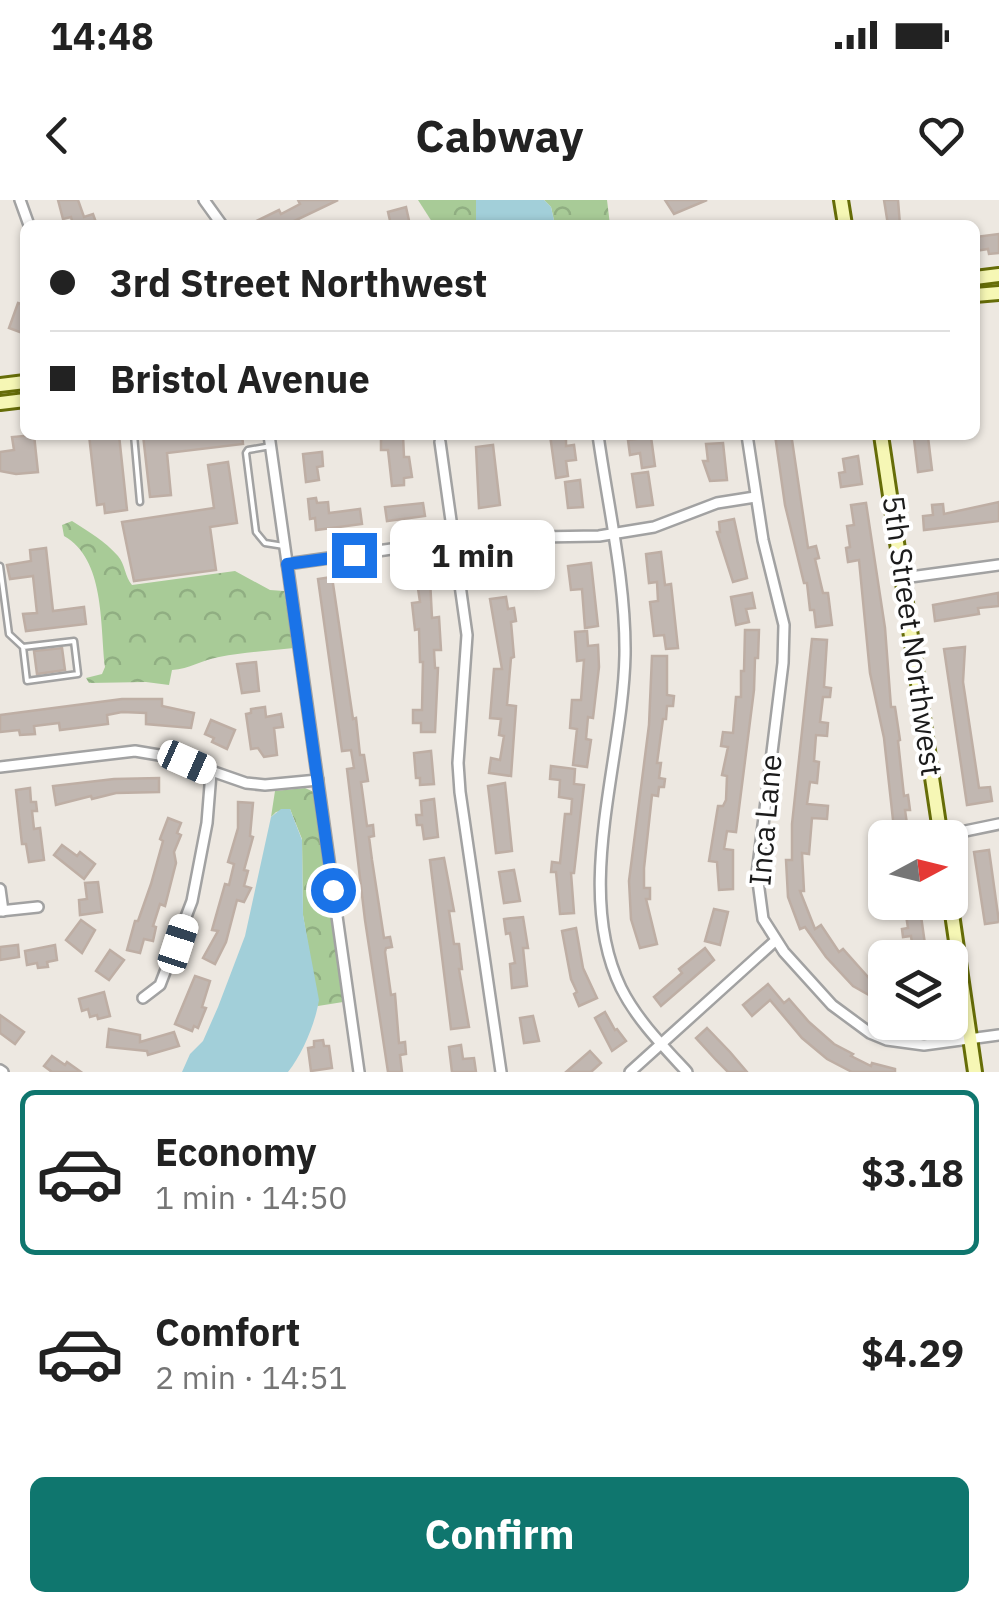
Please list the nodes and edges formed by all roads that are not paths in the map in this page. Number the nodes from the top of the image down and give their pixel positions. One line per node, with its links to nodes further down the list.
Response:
1 (134, 440): 8 (lane)
2 (270, 440): 11 (street); 11 (lane)
3 (599, 440): 9 (street)
4 (748, 440): 7 (street, Inca Lane)
5 (882, 440): 15 (street, 5th Street Northwest)
6 (440, 442): 10 (street)
7 (756, 497): 9 (street); 27 (street, Inca Lane)
8 (140, 502)
9 (612, 534): 10 (street); 31 (street)
10 (454, 540): 12 (street); 33 (street)
11 (285, 546): 12 (street)
12 (287, 564): 19 (street)
13 (999, 565): 15 (street)
14 (0, 566): 16 (lane)
15 (904, 578): 20 (street, 5th Street Northwest)
16 (23, 646): 16 (lane)
17 (0, 767): 18 (street)
18 (211, 773): 19 (street); 28 (street)
19 (318, 780): 32 (street)
20 (939, 820)
21 (999, 824): 22 (street)
22 (968, 831)
23 (0, 890): 25 (street)
24 (38, 906): 25 (street)
25 (2, 911)
26 (953, 920): 30 (street)
27 (775, 941): 30 (street, Inca Lane); 31 (street)
28 (143, 998)
29 (999, 1035): 30 (street, Inca Lane)
30 (970, 1040): 36 (street)
31 (661, 1044): 34 (street); 35 (street)
32 (359, 1072)
33 (501, 1072)
34 (630, 1072)
35 (687, 1072)
36 (975, 1072)

